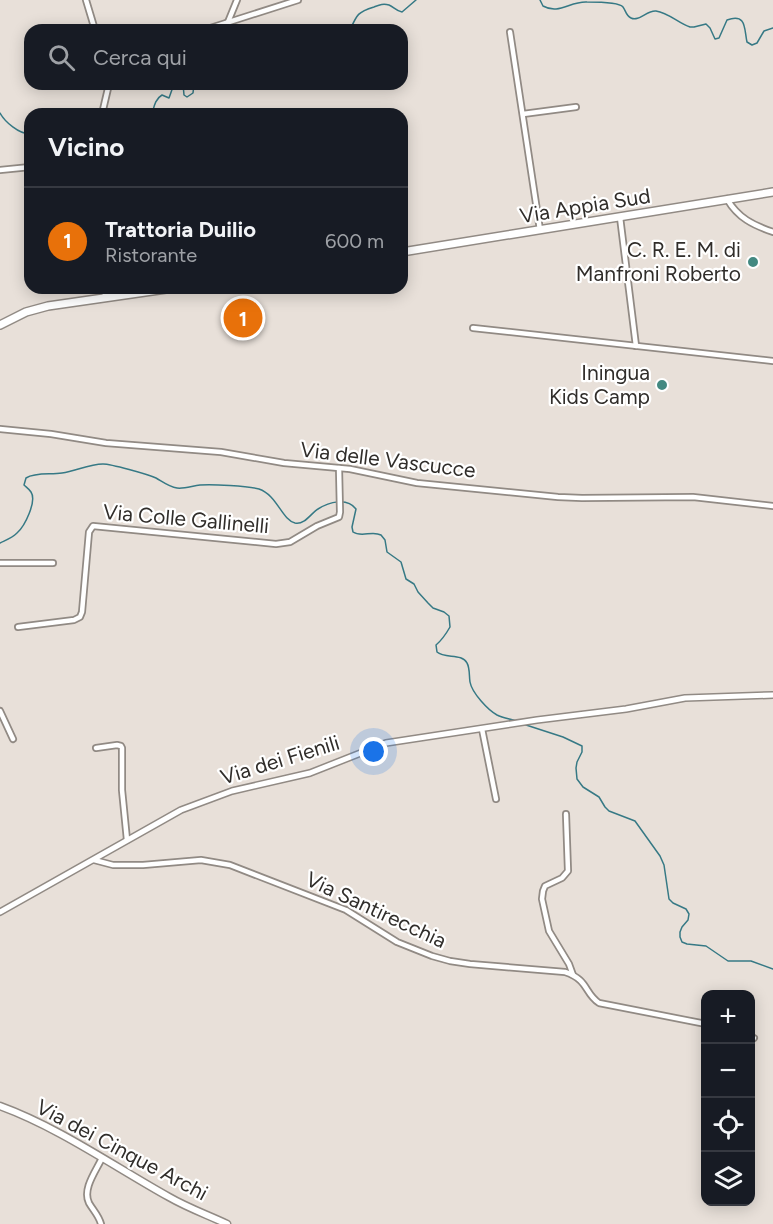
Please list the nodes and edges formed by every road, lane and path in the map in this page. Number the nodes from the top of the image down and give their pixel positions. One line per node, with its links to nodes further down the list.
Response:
1 (86, 0): 5 (street)
2 (237, 0): 4 (street)
3 (298, 0): 4 (street)
4 (228, 22): 6 (street)
5 (93, 24)
6 (222, 24)
7 (510, 32): 11 (street)
8 (108, 90): 10 (street)
9 (576, 107): 11 (street)
10 (103, 108)
11 (523, 114): 17 (street)
12 (24, 168): 13 (street)
13 (0, 171)
14 (773, 192): 15 (main road, Via Appia Sud)
15 (727, 199): 16 (main road, Via Appia Sud); 18 (street)
16 (620, 217): 17 (main road, Via Appia Sud); 25 (street)
17 (540, 230): 19 (main road, Via Appia Sud)
18 (773, 232)
19 (408, 251)
20 (105, 294): 22 (street)
21 (125, 294): 22 (main road)
22 (104, 297): 23 (main road)
23 (0, 325)
24 (473, 328): 25 (street)
25 (636, 346): 26 (street)
26 (773, 361)
27 (0, 429): 28 (street, Via delle Vascucce)
28 (339, 468): 29 (street, Via delle Vascucce); 32 (street, Via Colle Gallinelli)
29 (773, 506)
30 (0, 563): 31 (street)
31 (53, 563)
32 (18, 627)
33 (773, 695): 35 (street, Via dei Fienili)
34 (0, 711): 36 (street)
35 (483, 729): 38 (street); 40 (street, Via dei Fienili)
36 (13, 739)
37 (96, 748): 40 (street)
38 (495, 800)
39 (566, 814): 43 (street)
40 (127, 840): 41 (street, Via dei Fienili)
41 (94, 860): 42 (street, Via dei Fienili); 43 (street, Via Santirecchia)
42 (0, 912)
43 (573, 975): 44 (street)
44 (701, 1023)
45 (0, 1106): 46 (main road, Via dei Cinque Archi)
46 (102, 1158): 47 (street); 48 (main road, Via dei Cinque Archi)
47 (101, 1224)
48 (227, 1224)

